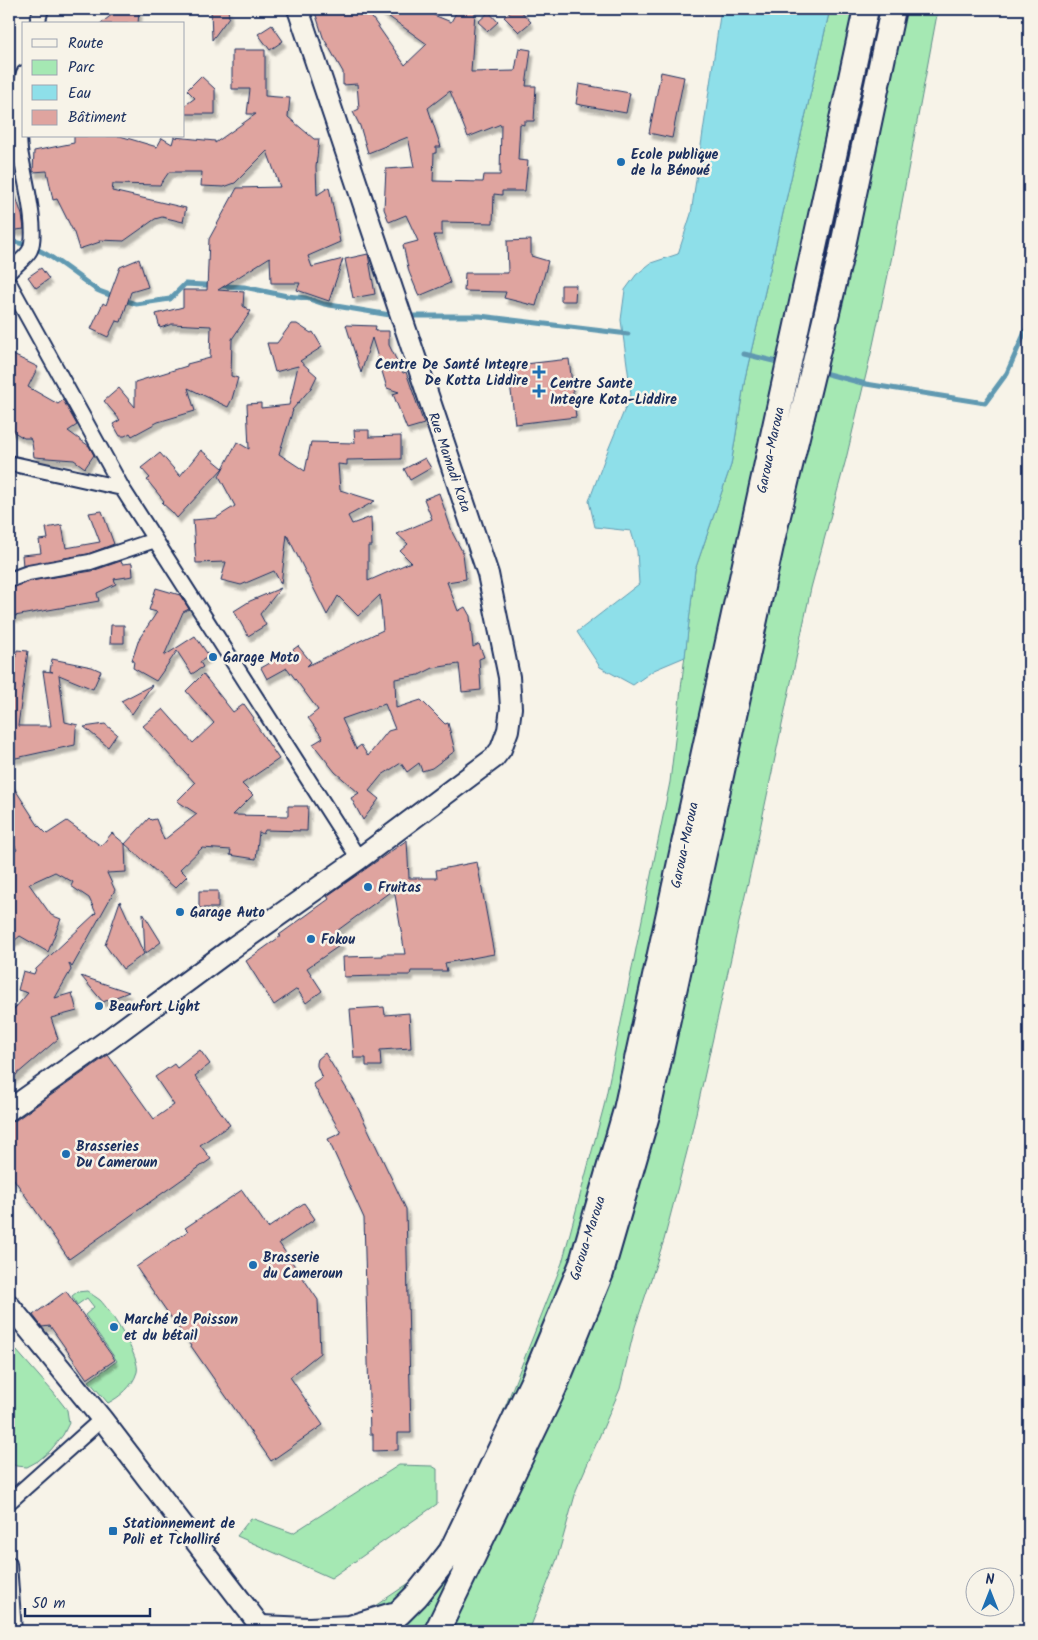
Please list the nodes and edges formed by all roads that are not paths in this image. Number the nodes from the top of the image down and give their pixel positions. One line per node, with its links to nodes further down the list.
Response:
1 (42, 9): 5 (street)
2 (298, 9): 13 (main road, Rue Mamadi Kota)
3 (866, 9): 19 (highway, Garoua-Maroua)
4 (893, 9): 23 (highway, Garoua-Maroua)
5 (38, 22)
6 (18, 77): 7 (street)
7 (9, 272)
8 (9, 283): 10 (street)
9 (9, 463): 10 (street)
10 (122, 488): 11 (street)
11 (155, 540): 12 (street); 13 (street)
12 (9, 580)
13 (359, 859): 14 (main road)
14 (9, 1110)
15 (9, 1305): 16 (main road)
16 (102, 1419): 17 (street); 20 (main road)
17 (9, 1502)
18 (9, 1564): 21 (street)
19 (399, 1613): 20 (highway); 22 (highway, Garoua-Maroua)
20 (262, 1630)
21 (14, 1631)
22 (377, 1631)
23 (437, 1631)

